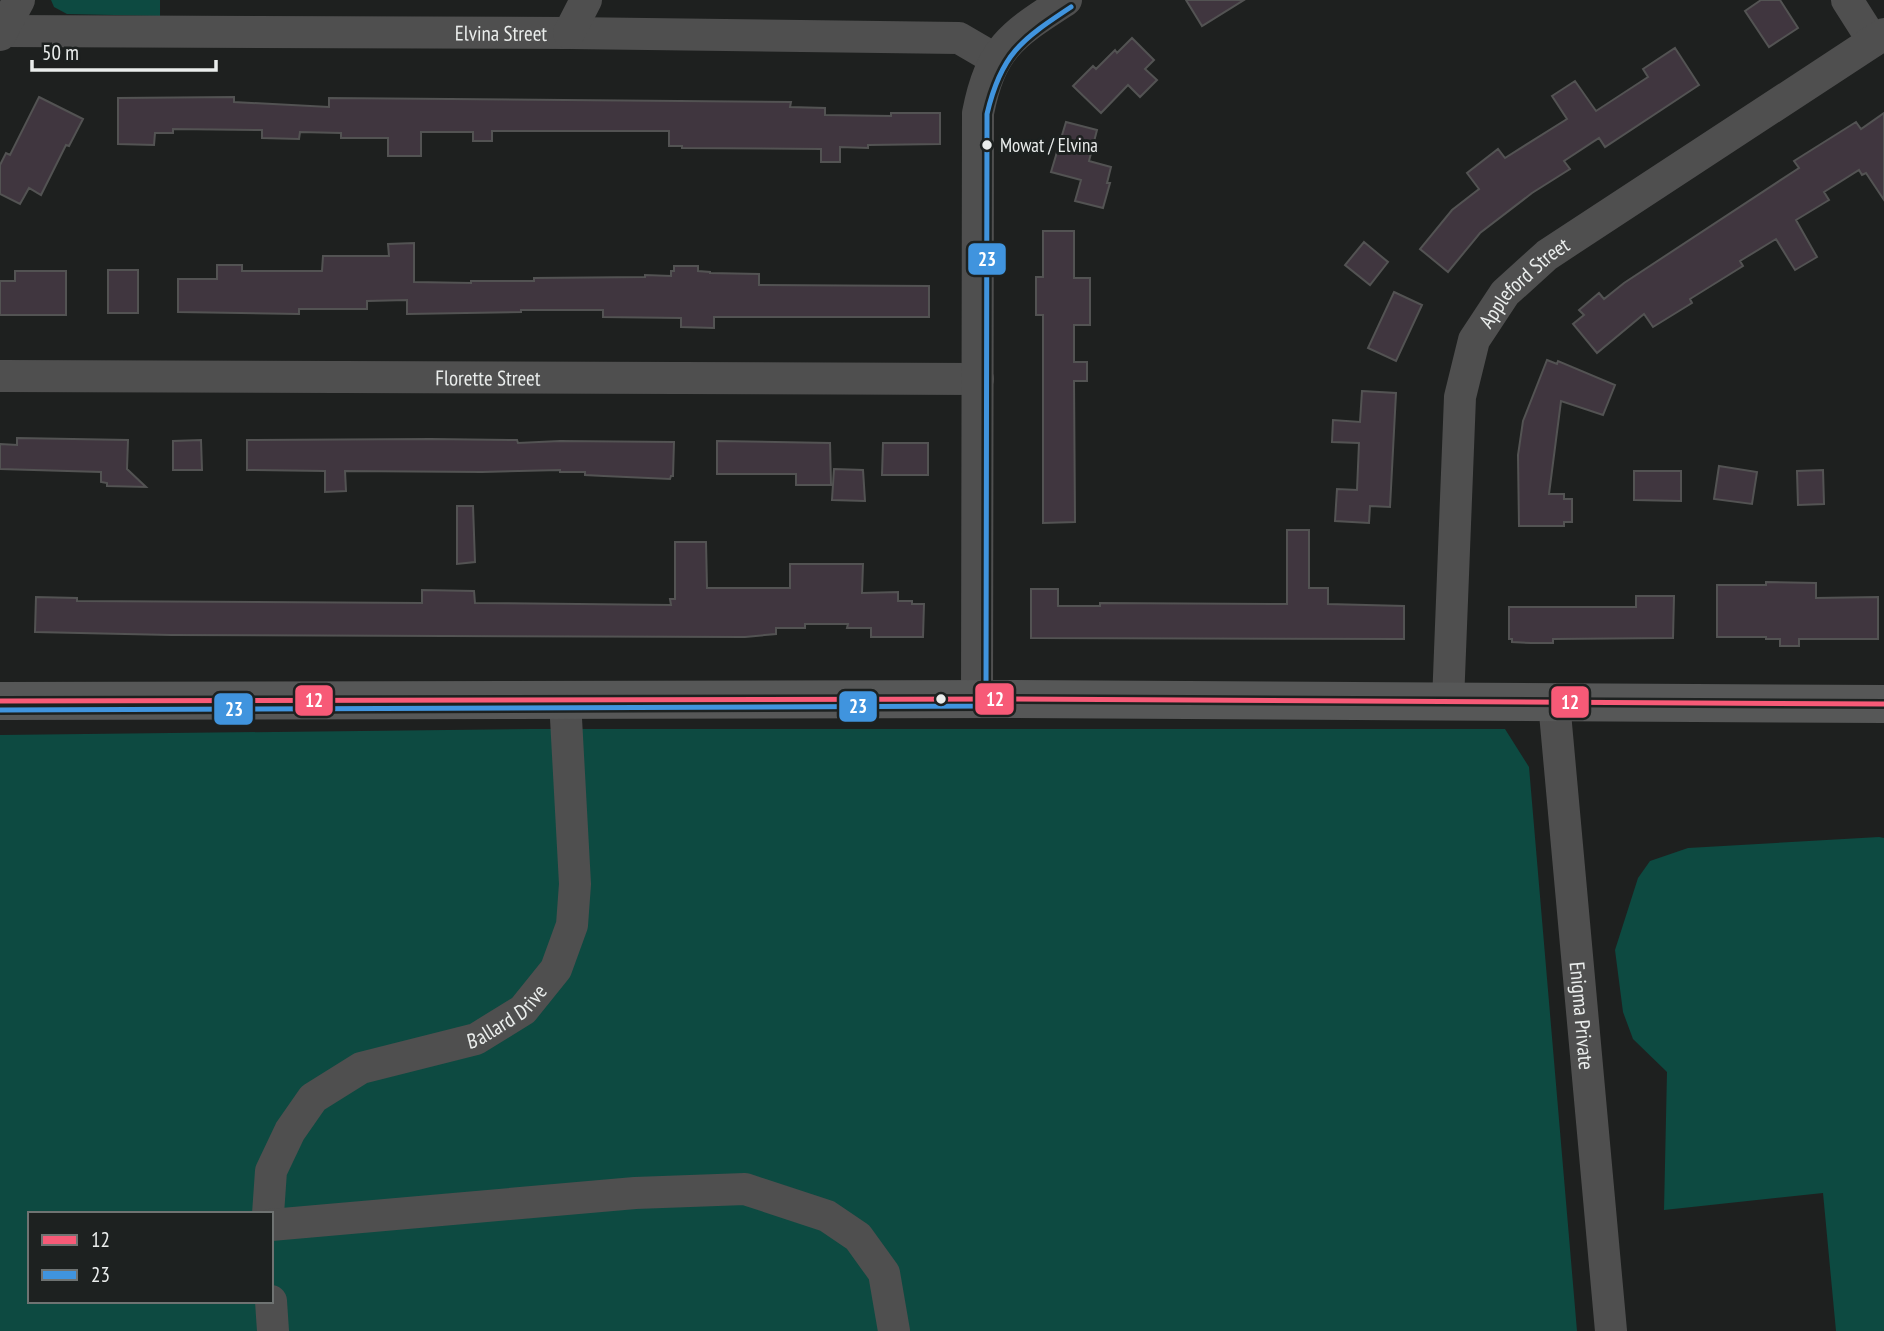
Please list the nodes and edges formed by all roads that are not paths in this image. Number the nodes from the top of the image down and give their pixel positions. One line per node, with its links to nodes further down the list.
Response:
1 (19, 0): 5 (street)
2 (586, 0): 6 (street)
3 (1066, 0): 8 (street)
4 (1847, 0): 7 (street)
5 (1, 33): 6 (street, Elvina Street)
6 (569, 33): 8 (street, Elvina Street)
7 (1878, 37): 14 (street, Appleford Street)
8 (995, 59): 10 (street)
9 (0, 376): 10 (street, Florette Street)
10 (978, 379): 11 (street)
11 (977, 699): 12 (main road); 14 (main road)
12 (565, 700): 13 (main road); 17 (street, Ballard Drive)
13 (0, 701)
14 (1448, 702): 15 (main road)
15 (1553, 702): 16 (main road); 22 (street, Enigma Private)
16 (1884, 704)
17 (268, 1212)
18 (273, 1225): 21 (street)
19 (271, 1303): 20 (street)
20 (273, 1331)
21 (894, 1331)
22 (1611, 1331)

